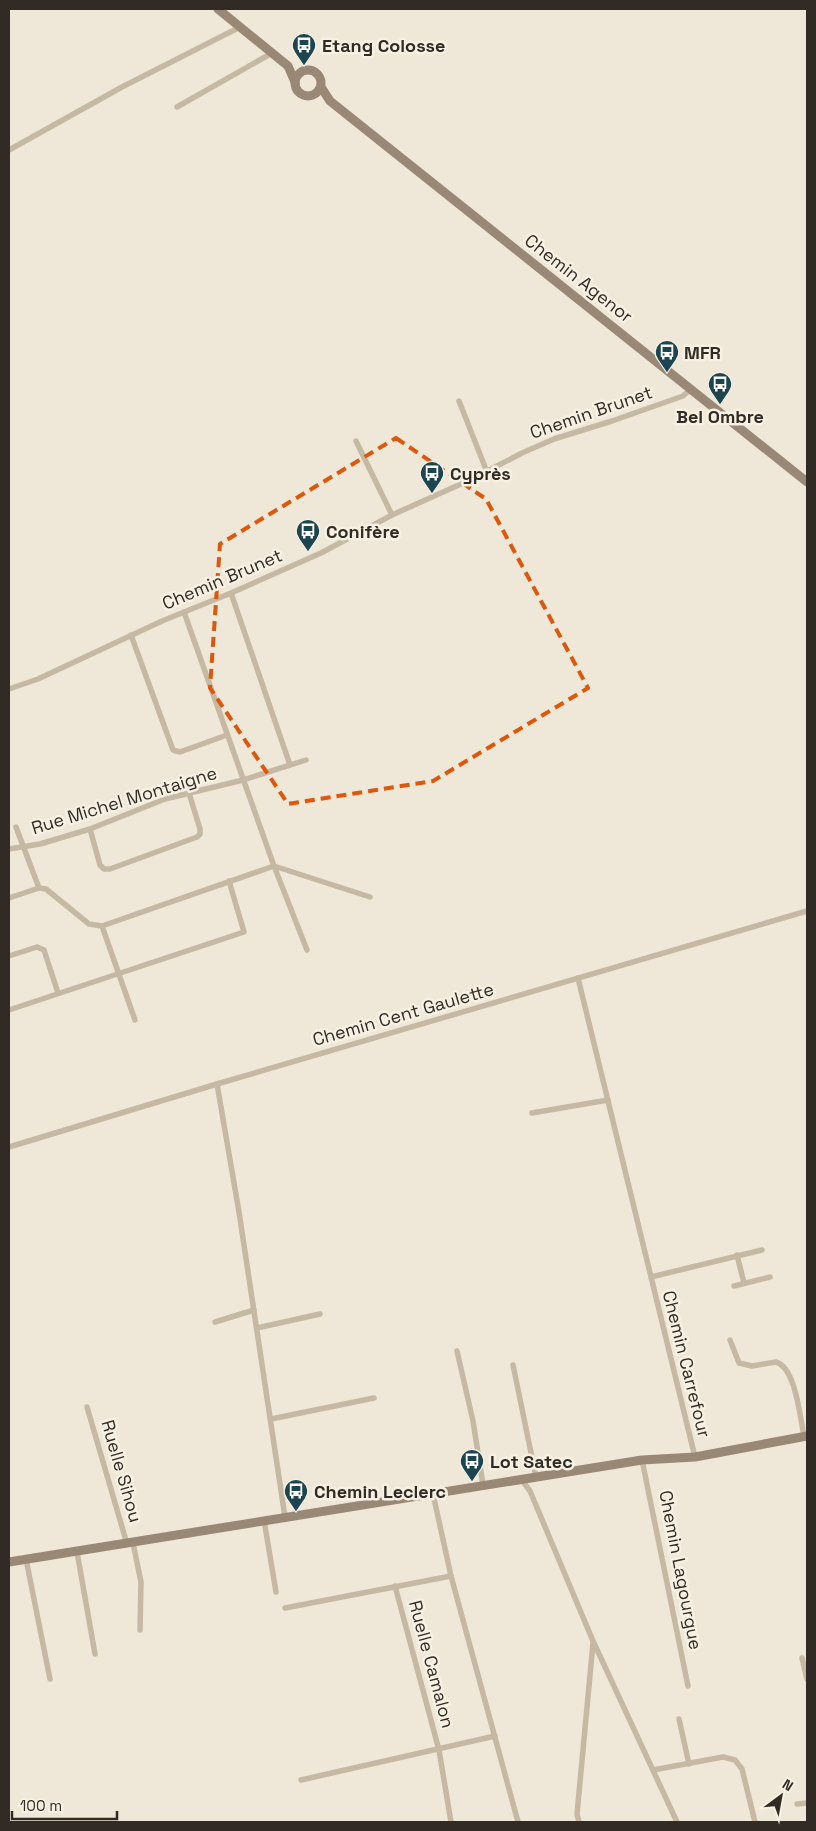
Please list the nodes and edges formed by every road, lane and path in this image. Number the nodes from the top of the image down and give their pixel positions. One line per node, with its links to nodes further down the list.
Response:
1 (218, 9): 2 (main road, Chemin Agenor)
2 (240, 27): 3 (main road, Chemin Agenor); 11 (street)
3 (272, 53): 4 (main road, Chemin Agenor); 10 (street)
4 (288, 66): 5 (main road, Chemin Agenor); 6 (main road, Chemin Agenor)
5 (303, 70): 6 (main road); 7 (main road, Chemin Agenor)
6 (295, 82): 8 (main road, Chemin Agenor)
7 (321, 87): 8 (main road); 9 (main road, Chemin Agenor)
8 (314, 95): 9 (main road, Chemin Agenor)
9 (330, 101): 12 (main road, Chemin Agenor)
10 (177, 107)
11 (9, 150)
12 (692, 388): 15 (street, Chemin Brunet); 16 (main road, Chemin Agenor)
13 (459, 401): 15 (street)
14 (356, 441): 17 (street)
15 (487, 472): 17 (street, Chemin Brunet)
16 (807, 482)
17 (392, 515): 18 (street, Chemin Brunet)
18 (231, 593): 19 (street, Chemin Brunet); 24 (street)
19 (184, 612): 20 (street, Chemin Brunet); 22 (street)
20 (130, 635): 21 (street, Chemin Brunet); 22 (street)
21 (9, 689)
22 (227, 735): 25 (street)
23 (306, 760): 24 (street, Rue Michel Montaigne)
24 (290, 765): 25 (street, Rue Michel Montaigne)
25 (243, 780): 26 (street, Rue Michel Montaigne); 31 (street)
26 (189, 793): 28 (street, Rue Michel Montaigne); 28 (street)
27 (16, 826): 29 (street)
28 (90, 829): 29 (street, Rue Michel Montaigne)
29 (22, 845): 30 (street, Rue Michel Montaigne); 33 (street)
30 (9, 849)
31 (274, 866): 32 (street); 34 (street); 38 (street)
32 (229, 881): 37 (street); 40 (street)
33 (38, 888): 35 (street); 37 (street)
34 (370, 897)
35 (9, 898)
36 (807, 911): 41 (street, Chemin Cent Gaulette)
37 (102, 926): 40 (street)
38 (307, 950)
39 (9, 956): 42 (street)
40 (119, 974): 42 (street); 44 (street)
41 (578, 978): 45 (street, Chemin Cent Gaulette); 46 (street, Chemin Carrefour)
42 (58, 993): 43 (street)
43 (9, 1010)
44 (135, 1020)
45 (217, 1084): 48 (street, Chemin Cent Gaulette); 55 (street)
46 (608, 1100): 47 (street); 51 (street, Chemin Carrefour)
47 (532, 1113)
48 (9, 1148)
49 (762, 1250): 50 (street, Chemin Carrefour)
50 (737, 1255): 51 (street, Chemin Carrefour); 53 (street)
51 (651, 1277): 66 (street, Chemin Carrefour)
52 (770, 1277): 53 (street)
53 (744, 1283): 54 (street)
54 (734, 1286)
55 (254, 1310): 57 (street); 58 (street)
56 (320, 1314): 58 (street)
57 (215, 1322)
58 (257, 1328): 64 (street)
59 (730, 1340): 65 (street)
60 (457, 1350): 70 (street)
61 (513, 1365): 68 (street)
62 (374, 1398): 64 (street)
63 (87, 1407): 74 (street, Ruelle Sihou)
64 (271, 1418): 72 (street)
65 (806, 1436): 66 (main road)
66 (695, 1457): 67 (main road)
67 (642, 1460): 68 (main road); 88 (street, Chemin Lagourgue)
68 (536, 1477): 69 (main road)
69 (521, 1479): 70 (main road); 83 (street)
70 (483, 1485): 71 (main road)
71 (433, 1494): 72 (main road); 78 (street)
72 (285, 1518): 73 (main road)
73 (264, 1520): 74 (main road); 80 (street)
74 (130, 1543): 75 (main road); 82 (street)
75 (77, 1552): 76 (main road); 84 (street)
76 (26, 1559): 77 (main road); 86 (street)
77 (9, 1562)
78 (452, 1576): 79 (street, Ruelle Camalon); 90 (street)
79 (395, 1586): 81 (street, Ruelle Camalon); 91 (street, Ruelle Camalon)
80 (276, 1592)
81 (285, 1608)
82 (140, 1630)
83 (593, 1641): 93 (street); 99 (street)
84 (95, 1654)
85 (802, 1658): 87 (street)
86 (50, 1679)
87 (807, 1679)
88 (688, 1686)
89 (678, 1718): 92 (street)
90 (495, 1736): 91 (street, Ruelle Camalon); 98 (street)
91 (439, 1750): 94 (street, Ruelle Camalon); 97 (street, Ruelle Camalon)
92 (688, 1764): 93 (street); 101 (street)
93 (654, 1770): 100 (street)
94 (301, 1780)
95 (807, 1803): 96 (street)
96 (797, 1804)
97 (450, 1822)
98 (518, 1822)
99 (579, 1822)
100 (677, 1822)
101 (756, 1822)

